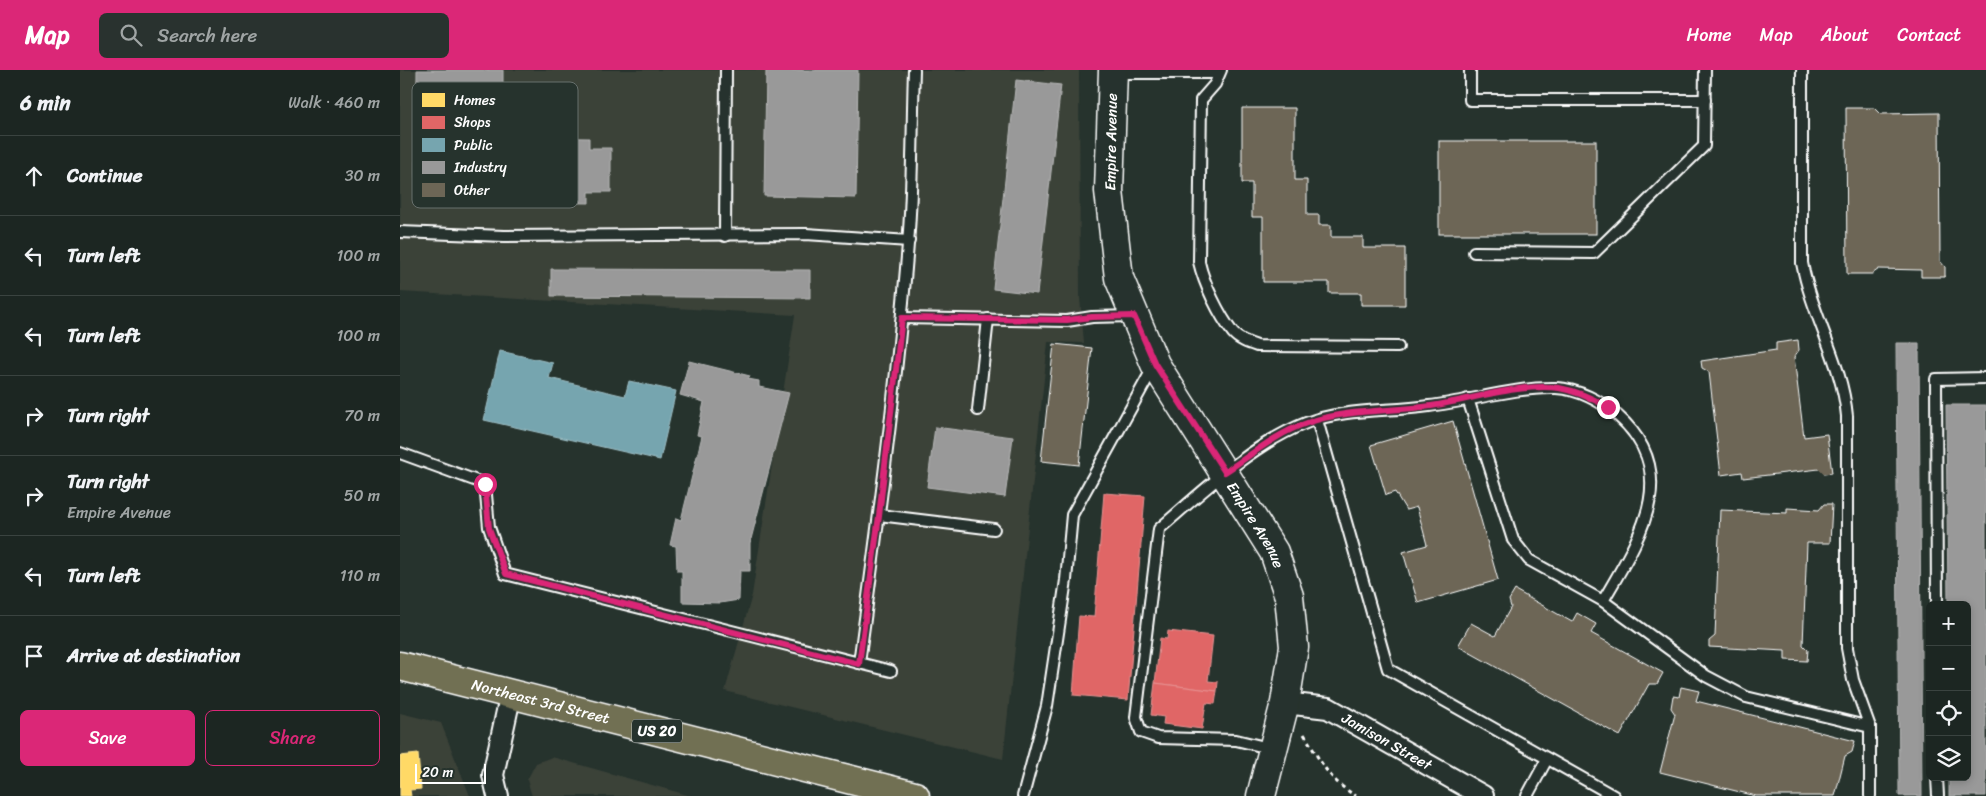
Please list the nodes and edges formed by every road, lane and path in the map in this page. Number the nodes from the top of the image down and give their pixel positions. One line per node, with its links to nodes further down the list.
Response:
1 (726, 70): 10 (lane)
2 (914, 70): 11 (lane)
3 (1470, 70): 8 (lane)
4 (1705, 70): 8 (lane)
5 (1802, 70): 33 (lane)
6 (1113, 72): 7 (lane); 13 (street, Empire Avenue)
7 (1220, 72): 16 (lane)
8 (1705, 100): 12 (lane)
9 (400, 232): 10 (lane)
10 (725, 236): 11 (lane)
11 (908, 241): 14 (lane)
12 (1474, 252)
13 (1134, 316): 15 (lane); 17 (street, Empire Avenue)
14 (902, 318): 15 (lane); 24 (lane)
15 (988, 319): 20 (lane)
16 (1398, 347)
17 (1155, 364): 23 (street, Empire Avenue); 39 (lane)
18 (1986, 378): 27 (lane)
19 (1468, 400): 21 (lane); 26 (lane); 26 (lane)
20 (978, 410)
21 (1317, 420): 23 (lane); 35 (lane)
22 (400, 453): 28 (lane)
23 (1225, 472): 32 (street, Empire Avenue); 34 (lane)
24 (879, 516): 25 (lane); 28 (lane)
25 (994, 529)
26 (1604, 601): 33 (lane)
27 (1937, 601)
28 (859, 664): 30 (lane)
29 (400, 666): 31 (main road, Northeast 3rd Street / US 20)
30 (891, 671)
31 (511, 693): 37 (street); 38 (main road, Northeast 3rd Street / US 20)
32 (1286, 703): 34 (street, Empire Avenue); 41 (path); 42 (street, Jamison Street)
33 (1870, 727): 45 (lane)
34 (1274, 749): 40 (street, Empire Avenue)
35 (1547, 759): 43 (lane); 44 (lane)
36 (1938, 781): 46 (lane)
37 (498, 796)
38 (915, 796)
39 (1023, 796)
40 (1261, 796)
41 (1356, 796)
42 (1483, 796)
43 (1527, 796)
44 (1614, 796)
45 (1870, 796)
46 (1938, 796)

